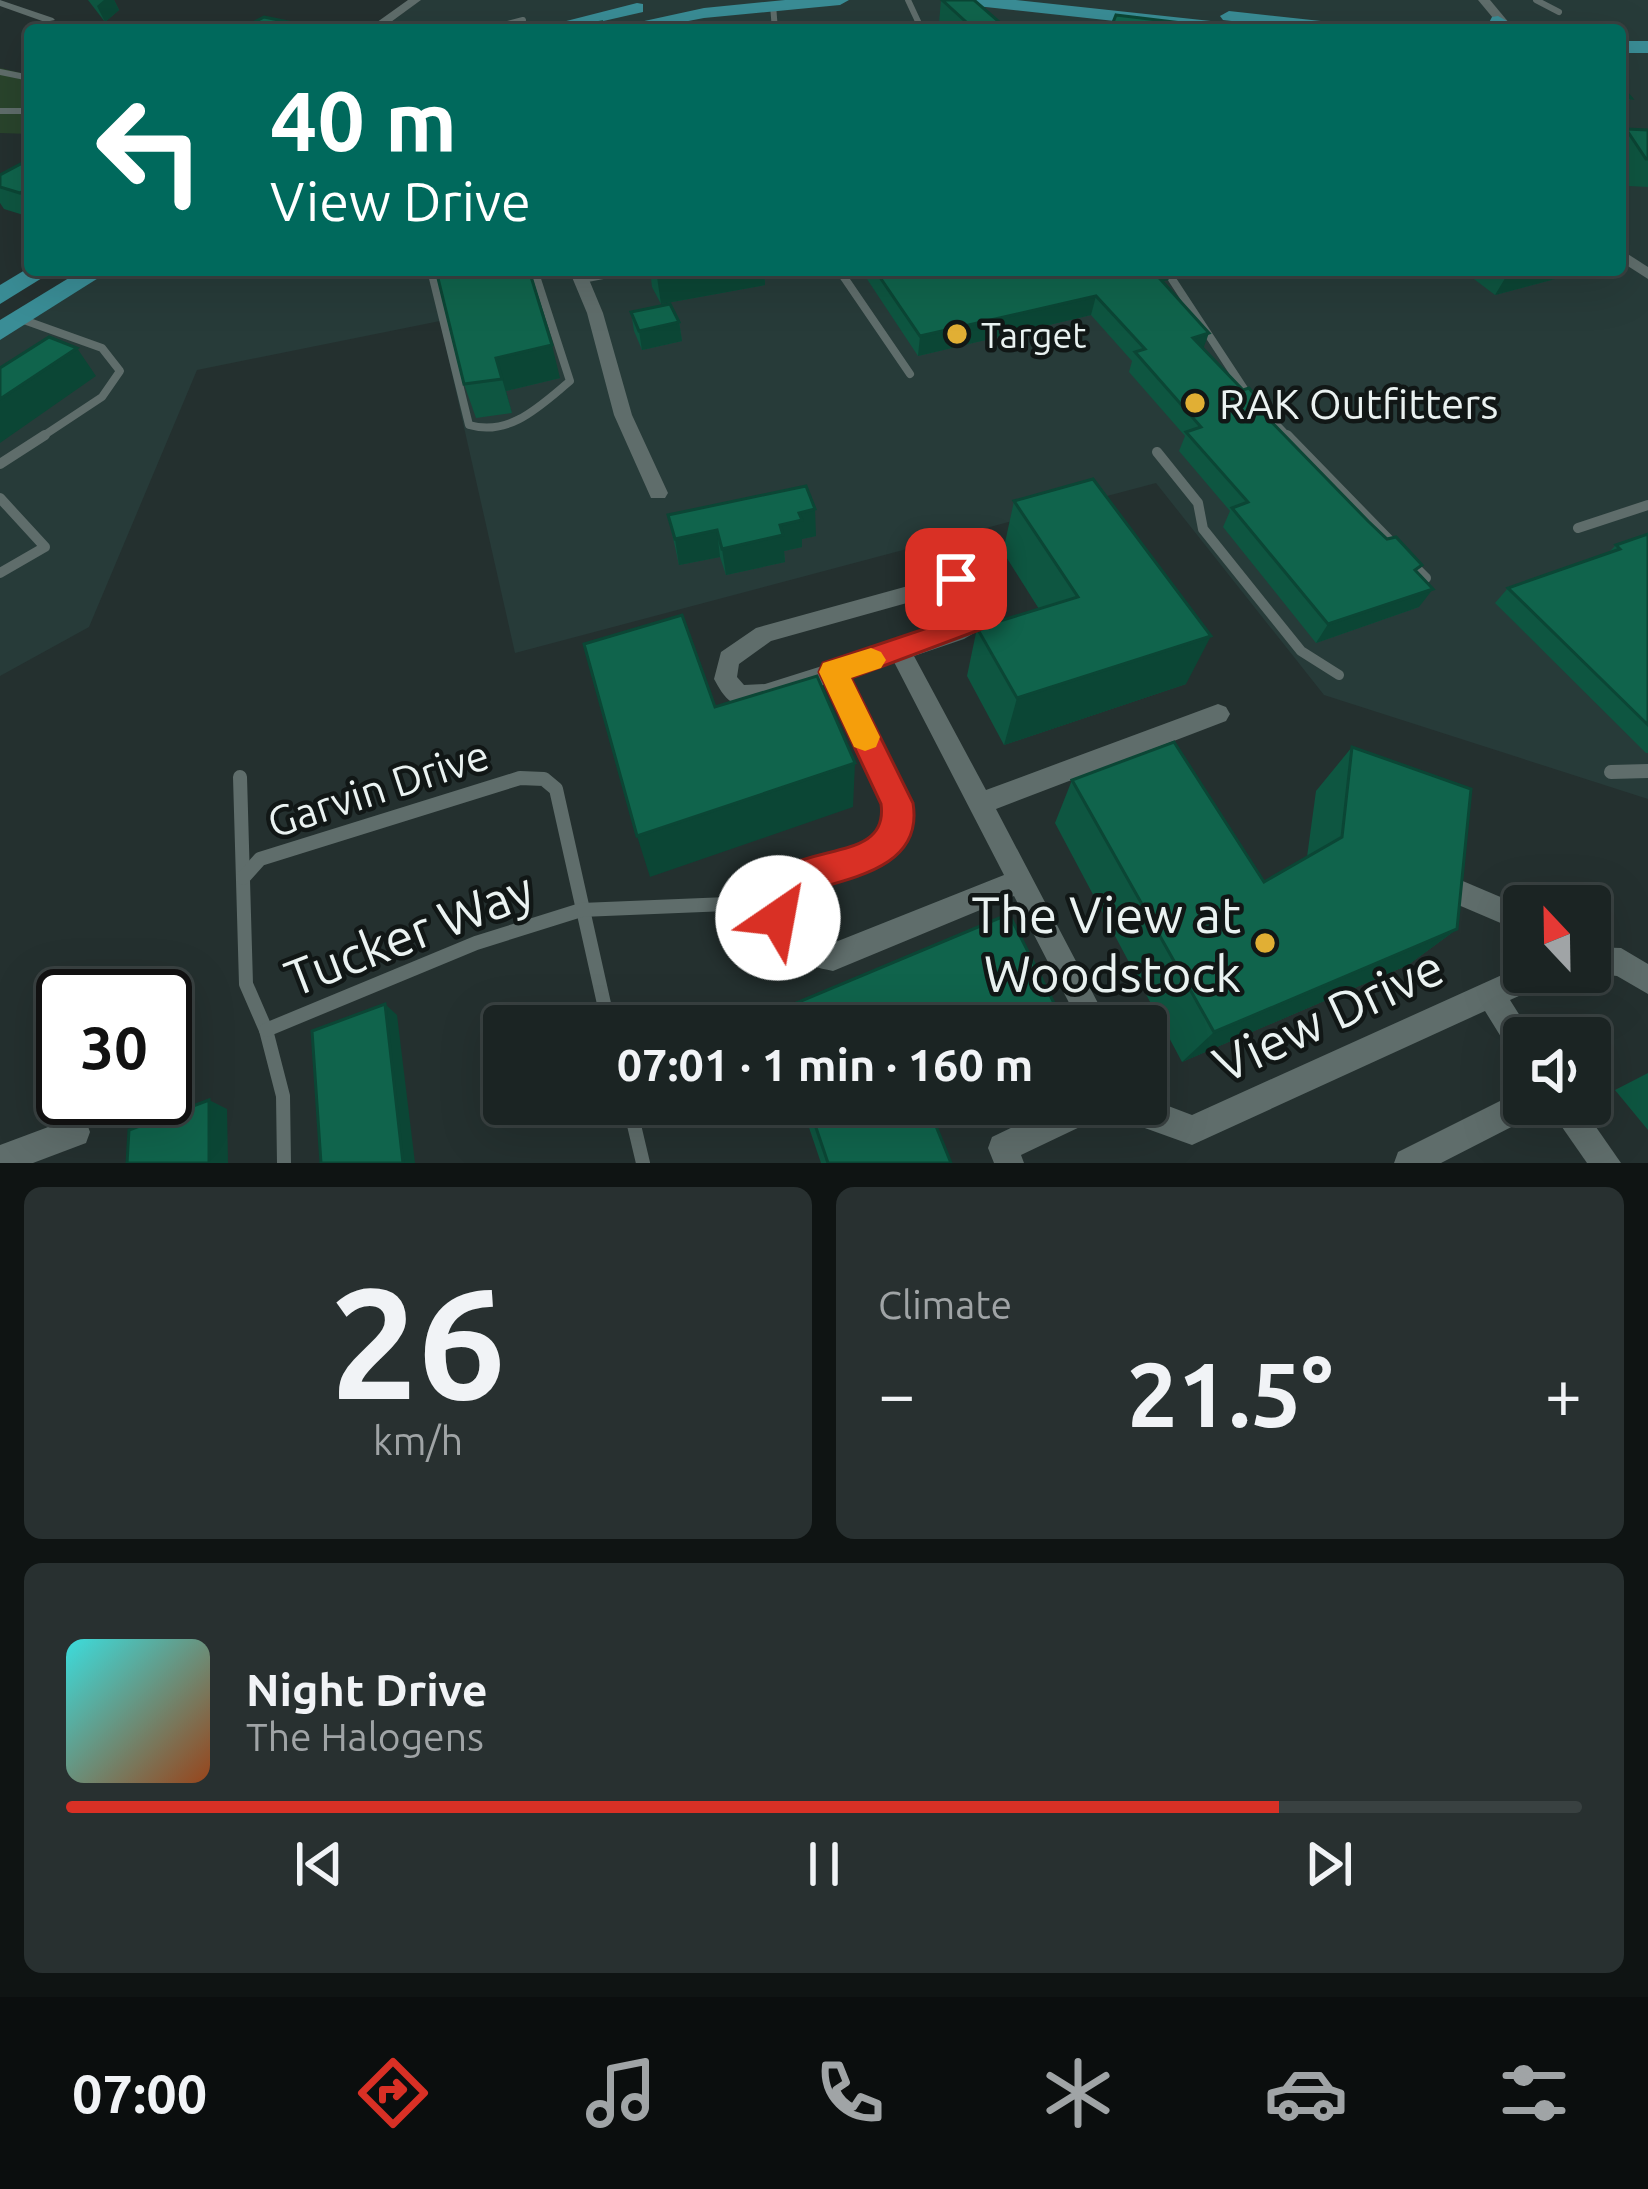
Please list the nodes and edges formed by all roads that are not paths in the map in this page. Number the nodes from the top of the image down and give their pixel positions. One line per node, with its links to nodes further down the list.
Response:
1 (415, 0): 12 (street)
2 (686, 0): 9 (main road)
3 (840, 0): 8 (main road)
4 (967, 0): 15 (main road)
5 (1097, 0): 16 (main road)
6 (1536, 0): 10 (lane)
7 (0, 2): 11 (street)
8 (772, 2): 14 (main road)
9 (621, 6): 13 (main road)
10 (1559, 12)
11 (49, 20)
12 (381, 24)
13 (537, 24)
14 (646, 24)
15 (1192, 24)
16 (1306, 24)
17 (33, 276): 24 (main road)
18 (89, 276): 25 (main road)
19 (432, 276): 20 (lane)
20 (536, 276)
21 (580, 276): 31 (street)
22 (842, 276): 28 (lane)
23 (1170, 276): 36 (lane)
24 (0, 296)
25 (10, 326): 26 (lane)
26 (76, 336): 27 (lane); 30 (lane)
27 (58, 346)
28 (910, 374)
29 (1157, 452): 39 (lane)
30 (0, 464)
31 (658, 493)
32 (0, 498): 35 (lane)
33 (1648, 505): 34 (lane)
34 (1578, 528)
35 (0, 573)
36 (1426, 578)
37 (900, 651): 38 (street); 38 (street); 44 (street)
38 (833, 672): 48 (street)
39 (1339, 675)
40 (1218, 714): 44 (street)
41 (1648, 771): 42 (lane)
42 (1610, 772)
43 (240, 778): 45 (lane)
44 (982, 803): 46 (street)
45 (243, 878): 49 (lane, Garvin Drive); 60 (lane)
46 (1021, 881): 48 (street); 58 (street)
47 (1451, 889): 50 (street, View Drive)
48 (777, 901): 49 (lane, Tucker Way)
49 (581, 910): 57 (lane); 60 (lane, Tucker Way)
50 (1503, 911)
51 (1611, 958): 53 (street)
52 (1611, 962): 53 (street)
53 (1621, 962): 54 (street)
54 (1648, 980)
55 (1503, 988): 56 (street, View Drive)
56 (1490, 993): 59 (street, View Drive); 62 (street, View Drive)
57 (604, 1005)
58 (1085, 1005)
59 (1505, 1017)
60 (266, 1030): 69 (lane)
61 (1503, 1115): 68 (street)
62 (1167, 1121)
63 (633, 1125): 70 (lane)
64 (1051, 1125): 71 (street)
65 (1577, 1125): 72 (street)
66 (75, 1132): 67 (street)
67 (0, 1160)
68 (1421, 1160)
69 (284, 1163)
70 (643, 1163)
71 (1009, 1163)
72 (1606, 1163)

